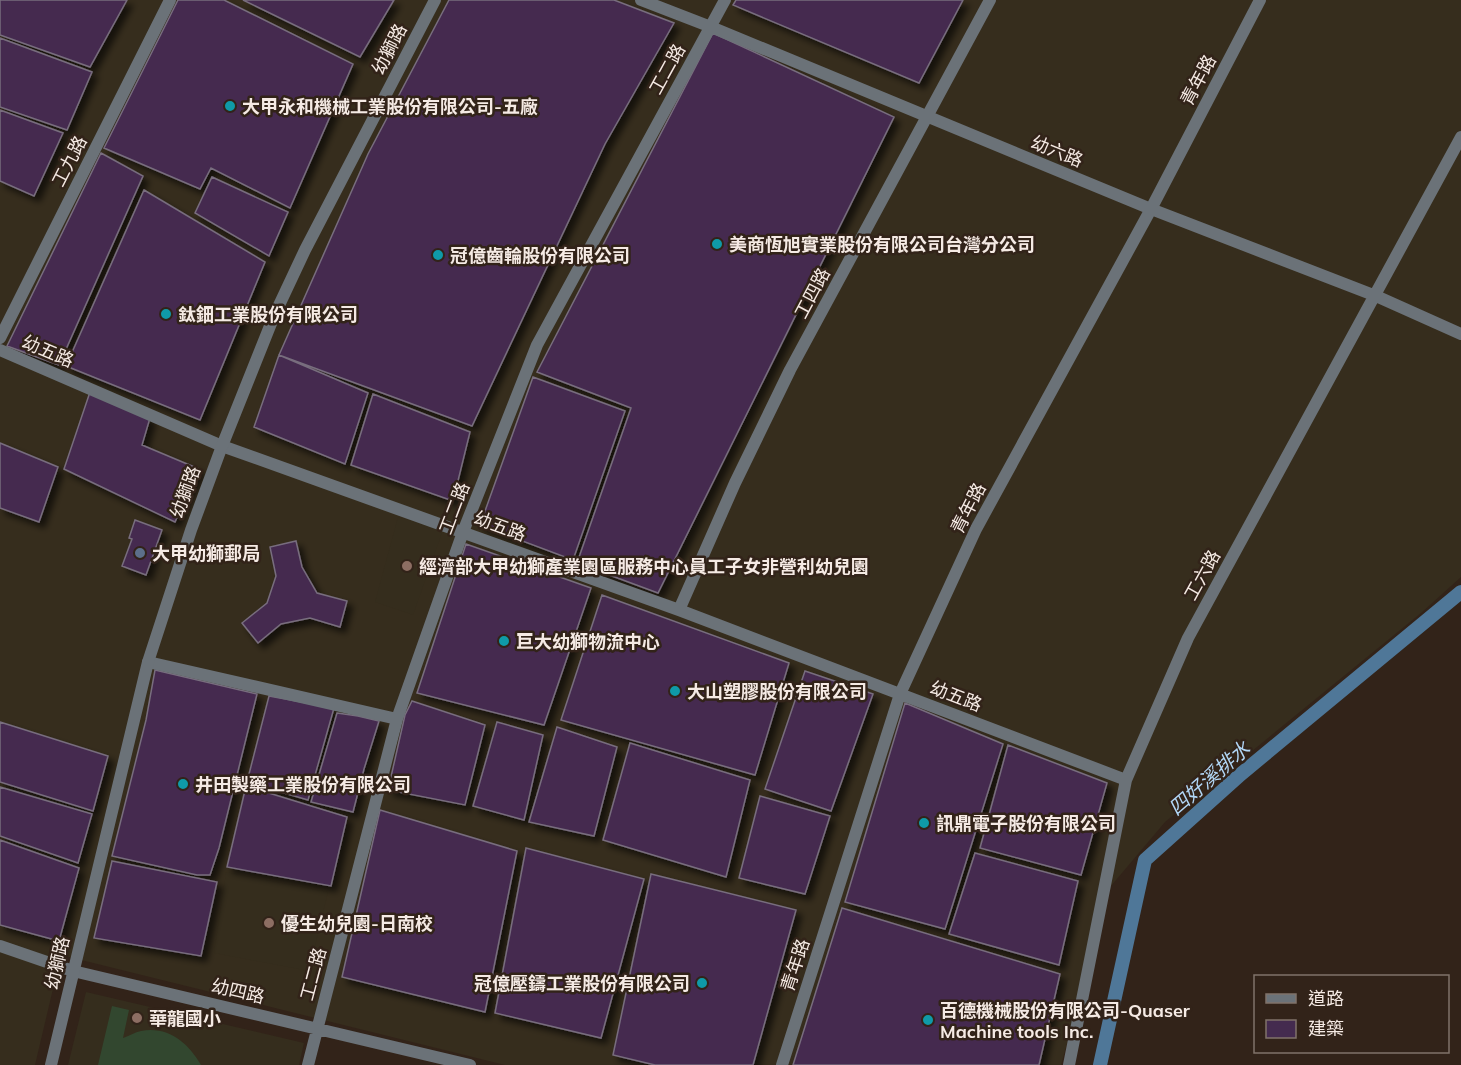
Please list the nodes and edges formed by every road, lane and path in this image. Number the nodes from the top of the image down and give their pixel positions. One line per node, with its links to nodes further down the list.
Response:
1 (170, 0): 13 (street, 工九路)
2 (435, 0): 15 (street, 幼獅路)
3 (641, 0): 7 (street, 幼六路)
4 (725, 0): 7 (street, 工二路)
5 (990, 0): 8 (street, 工四路)
6 (1260, 0): 10 (street, 青年路)
7 (711, 27): 8 (street, 幼六路); 16 (street, 工二路)
8 (927, 118): 10 (street, 幼六路); 17 (street, 工四路)
9 (1461, 137): 11 (street, 工六路)
10 (1151, 209): 11 (street, 幼六路); 19 (street, 青年路)
11 (1376, 296): 12 (street, 幼六路); 21 (street, 工六路)
12 (1461, 334)
13 (0, 338)
14 (0, 350): 15 (street, 幼五路)
15 (222, 446): 16 (street, 幼五路); 18 (street, 幼獅路)
16 (463, 532): 17 (street, 幼五路); 20 (street, 工二路)
17 (679, 610): 19 (street, 幼五路)
18 (148, 662): 20 (street); 23 (street, 幼獅路)
19 (900, 694): 21 (street, 幼五路); 28 (street, 青年路)
20 (398, 719): 24 (street, 工二路)
21 (1126, 780): 29 (street, 工六路)
22 (0, 946): 23 (street, 幼四路)
23 (73, 972): 24 (street, 幼四路); 25 (street, 幼獅路)
24 (317, 1028): 26 (street, 工二路); 27 (street, 幼四路)
25 (51, 1065)
26 (308, 1065)
27 (470, 1065)
28 (782, 1065)
29 (1069, 1065)

